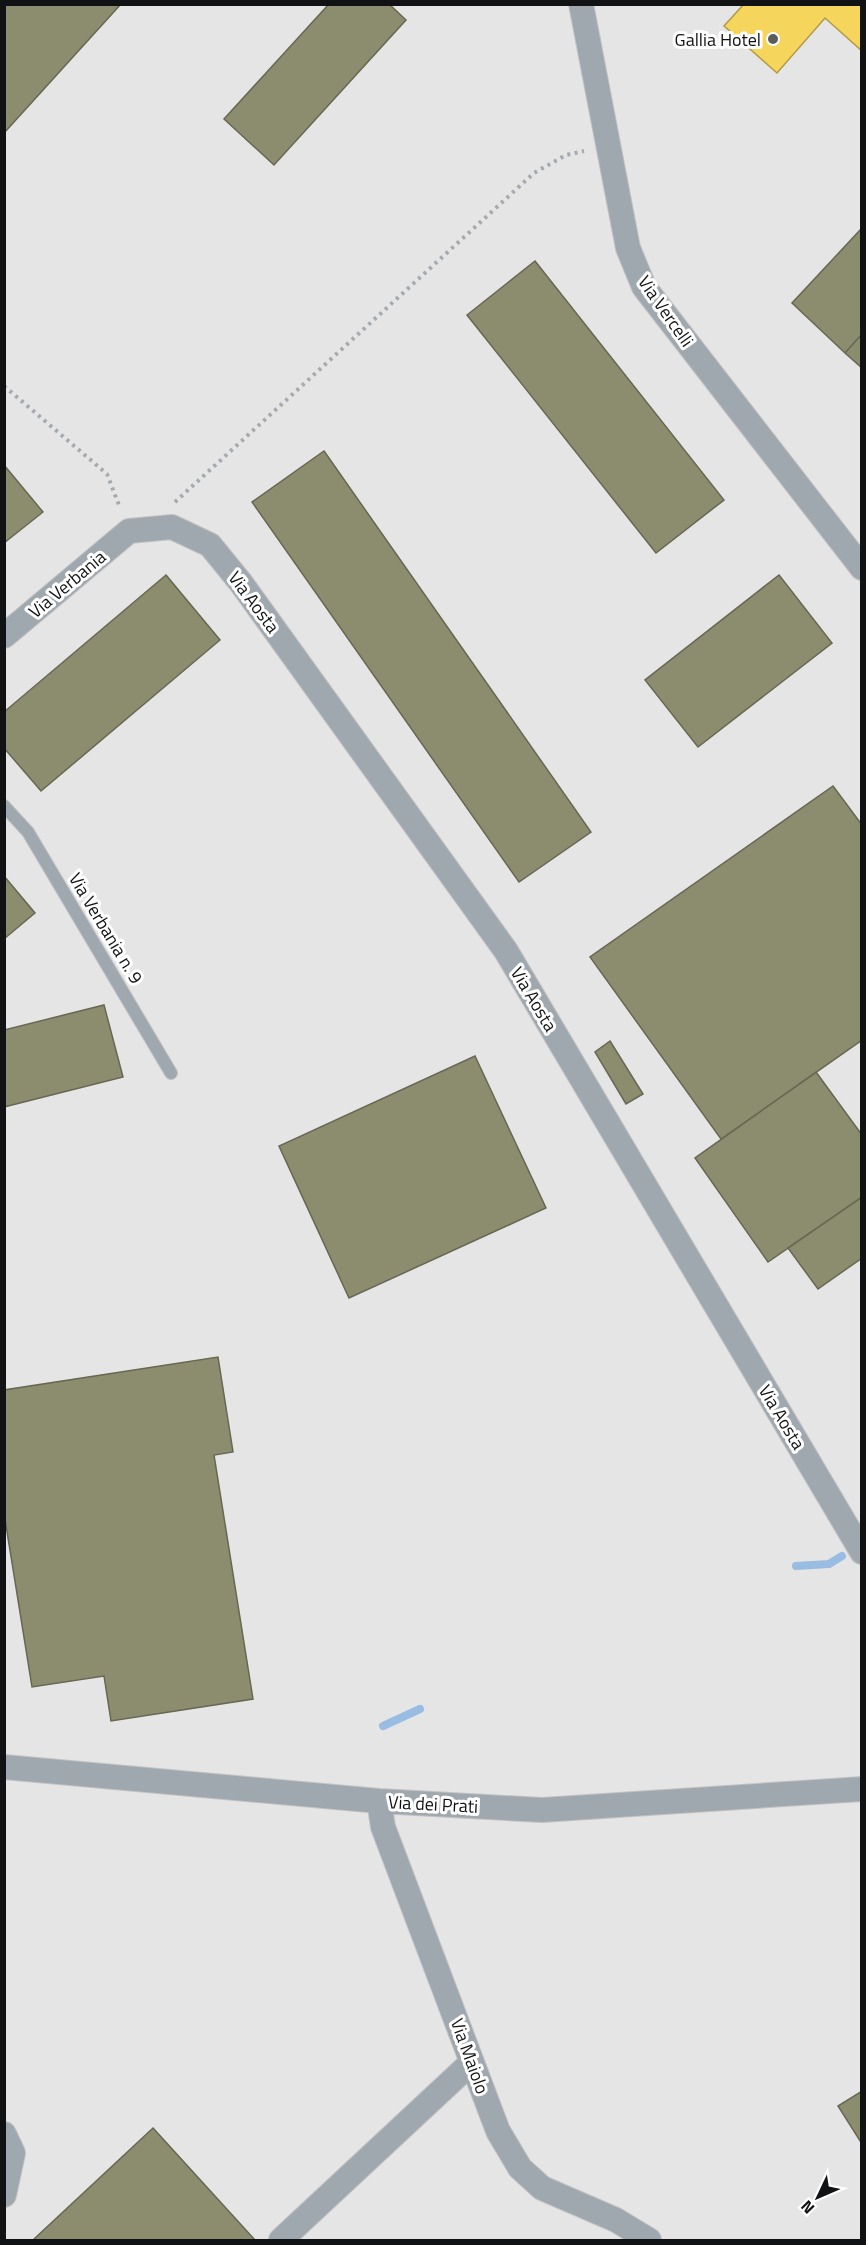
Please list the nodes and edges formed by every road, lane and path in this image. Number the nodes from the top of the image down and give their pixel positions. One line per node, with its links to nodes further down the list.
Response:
1 (581, 4): 2 (street, Via Vercelli)
2 (608, 146): 4 (path); 6 (street, Via Vercelli)
3 (4, 386): 5 (path)
4 (172, 527): 5 (street); 10 (street, Via Aosta)
5 (129, 531): 7 (street, Via Verbania)
6 (861, 568)
7 (4, 636)
8 (4, 806): 9 (lane, Via Verbania n. 9)
9 (171, 1073)
10 (861, 1552)
11 (4, 1767): 13 (street, Via dei Prati)
12 (861, 1789): 13 (street, Via dei Prati)
13 (379, 1801): 14 (street, Via Maiolo)
14 (472, 2062): 17 (street); 18 (street, Via Maiolo)
15 (4, 2134): 16 (street)
16 (4, 2195)
17 (281, 2241)
18 (649, 2241)

